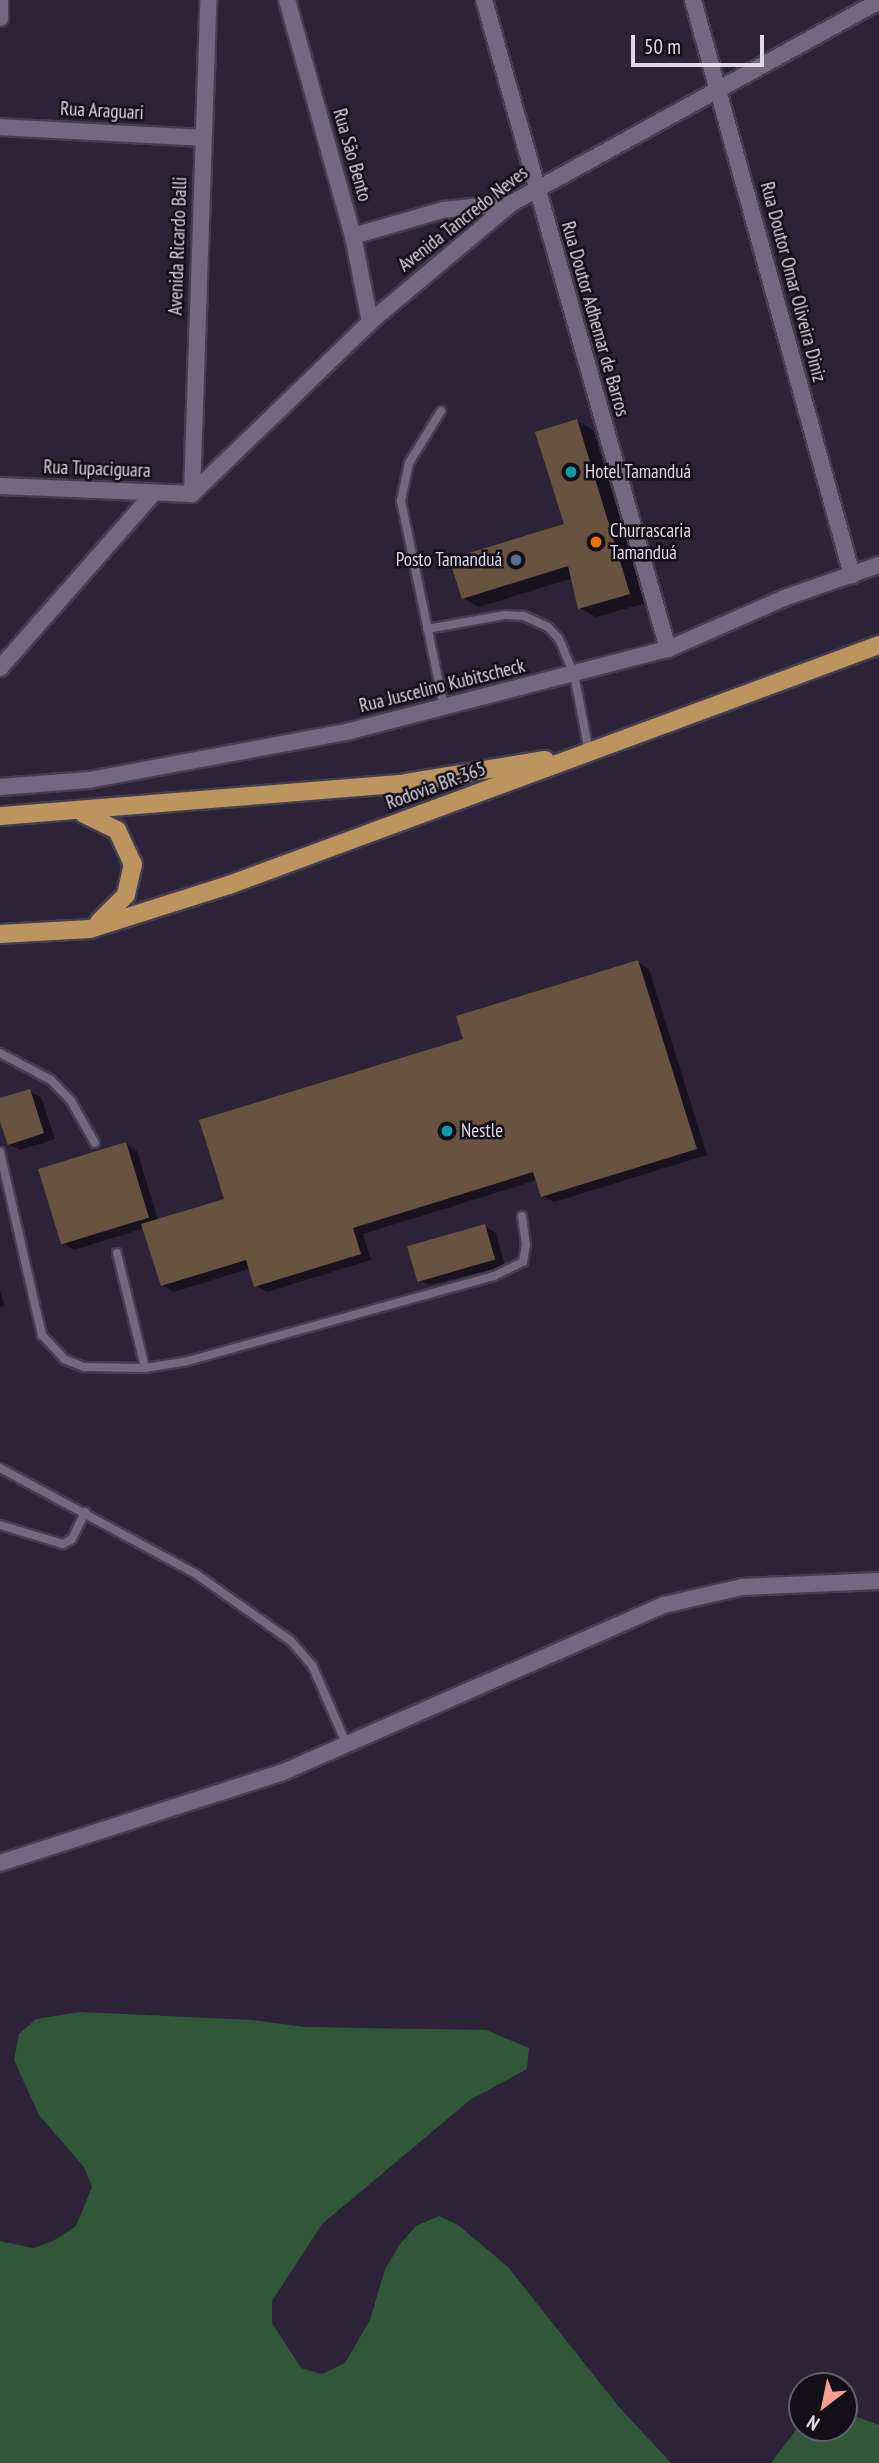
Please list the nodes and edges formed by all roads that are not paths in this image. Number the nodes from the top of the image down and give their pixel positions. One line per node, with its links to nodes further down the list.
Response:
1 (0, 0): 7 (street)
2 (208, 0): 10 (street, Avenida Ricardo Balli)
3 (286, 0): 13 (street, Rua São Bento)
4 (484, 0): 11 (street, Rua Doutor Adhemar de Barros)
5 (693, 0): 8 (street, Rua Doutor Omar Oliveira Diniz)
6 (879, 1): 8 (street, Avenida Tancredo Neves)
7 (0, 18)
8 (718, 88): 11 (street, Avenida Tancredo Neves); 20 (street, Rua Doutor Omar Oliveira Diniz)
9 (0, 127): 10 (street, Rua Araguari)
10 (202, 138): 18 (street, Avenida Ricardo Balli)
11 (534, 187): 12 (street, Avenida Tancredo Neves); 23 (street, Rua Doutor Adhemar de Barros)
12 (512, 203): 13 (street); 14 (street, Avenida Tancredo Neves)
13 (353, 236): 14 (street, Rua São Bento)
14 (370, 322): 18 (street, Avenida Tancredo Neves)
15 (441, 411): 21 (lane)
16 (0, 486): 17 (street, Rua Tupaciguara)
17 (154, 492): 18 (street, Rua Tupaciguara); 24 (street)
18 (192, 494)
19 (879, 565): 20 (street, Rua Juscelino Kubitscheck)
20 (852, 575): 23 (street, Rua Juscelino Kubitscheck)
21 (427, 629): 25 (lane); 26 (lane)
22 (879, 645): 27 (main road, Rodovia BR-365)
23 (668, 649): 25 (street, Rua Juscelino Kubitscheck)
24 (0, 668)
25 (574, 674): 26 (street, Rua Juscelino Kubitscheck); 27 (lane)
26 (444, 707): 28 (street, Rua Juscelino Kubitscheck)
27 (589, 752): 29 (main road); 31 (main road, Rodovia BR-365)
28 (0, 787)
29 (74, 812): 30 (main road); 31 (main road)
30 (0, 817)
31 (90, 929): 32 (main road, Rodovia BR-365)
32 (0, 934)
33 (0, 1053): 34 (lane)
34 (96, 1143)
35 (0, 1152): 38 (lane)
36 (522, 1216): 38 (lane)
37 (117, 1252): 38 (lane)
38 (145, 1368)
39 (0, 1468): 40 (lane)
40 (85, 1512): 41 (lane); 43 (lane)
41 (0, 1525)
42 (879, 1581): 43 (street)
43 (347, 1745): 44 (street)
44 (0, 1863)

